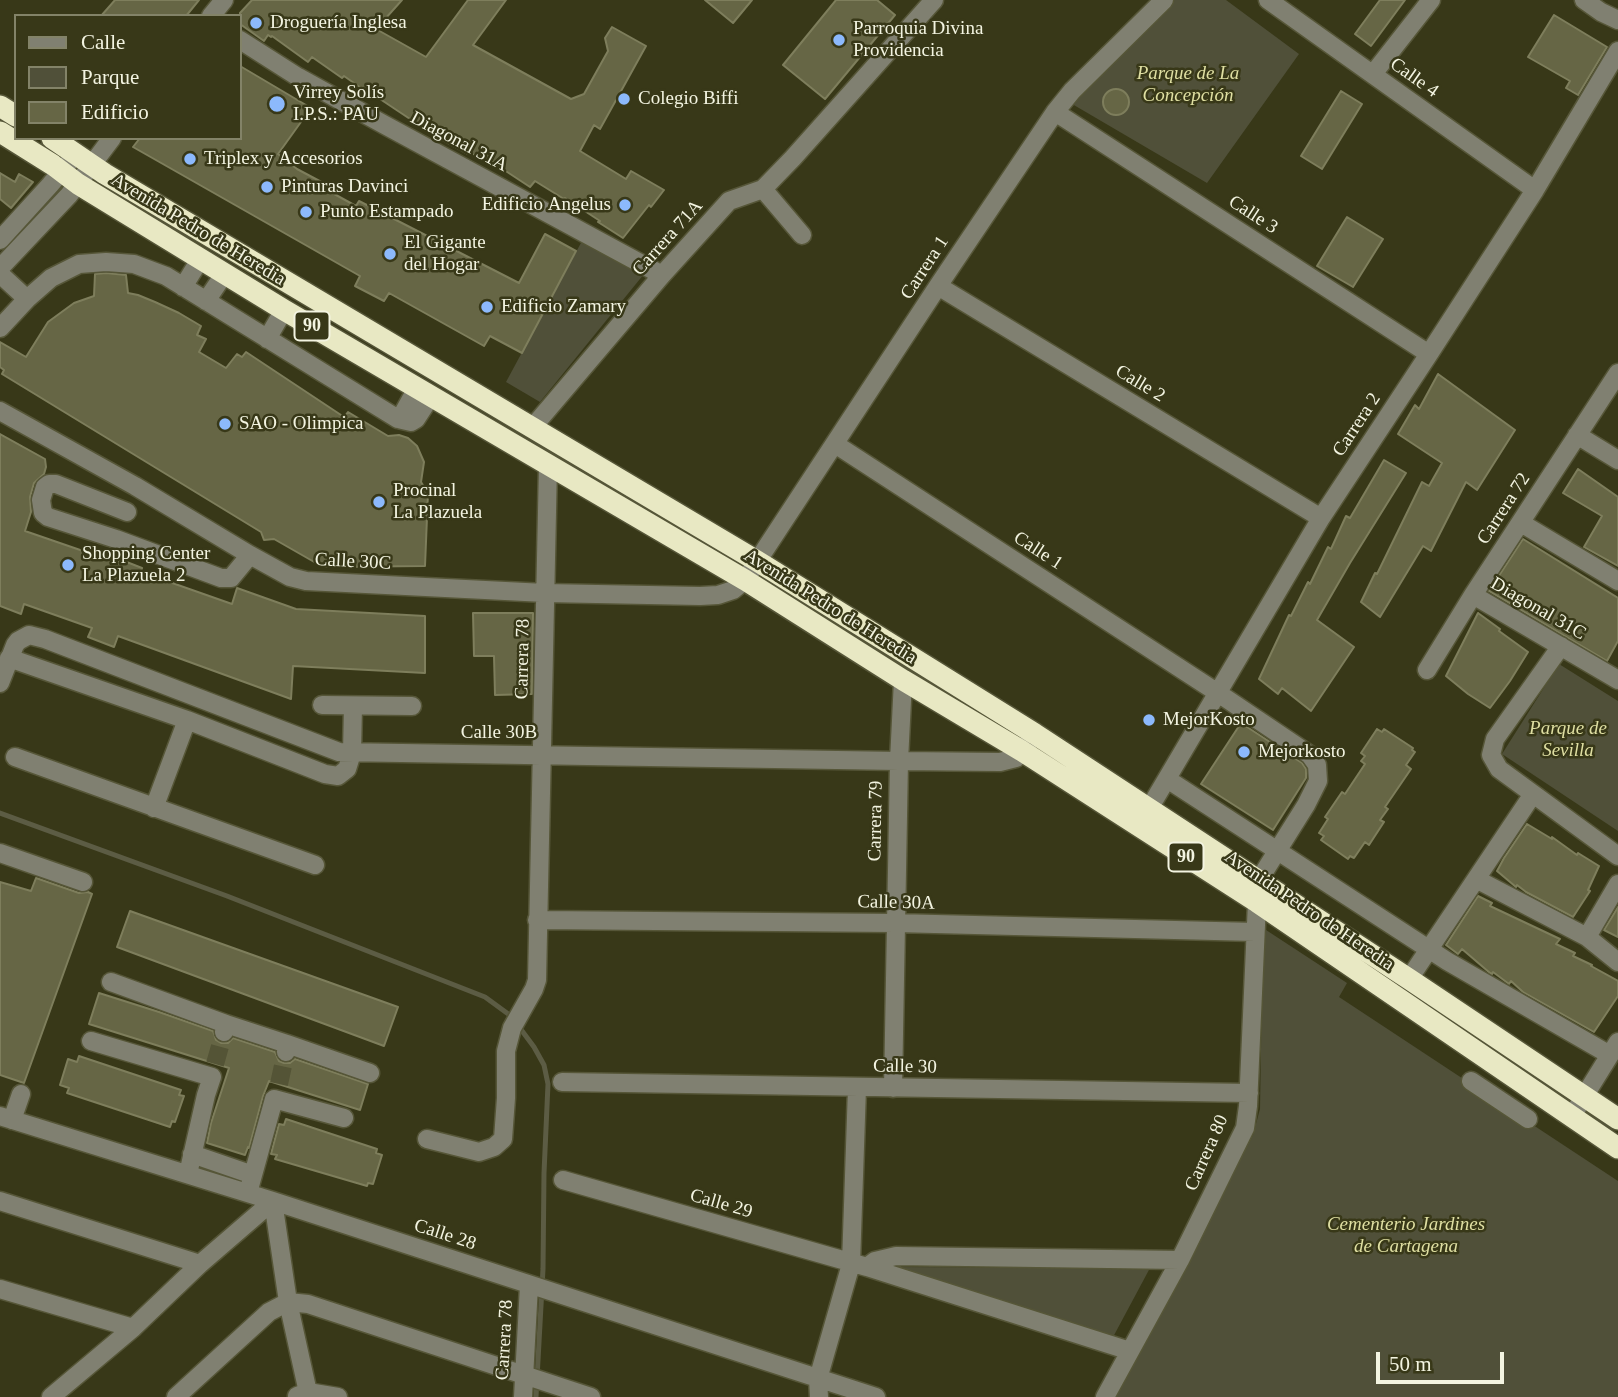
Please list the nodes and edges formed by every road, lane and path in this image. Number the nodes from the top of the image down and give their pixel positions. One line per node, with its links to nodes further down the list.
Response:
1 (224, 0): 8 (street)
2 (934, 0): 19 (street, Carrera 71A)
3 (1164, 0): 13 (street, Carrera 1)
4 (1268, 0): 12 (street, Calle 4)
5 (1431, 0): 12 (street)
6 (1584, 0): 7 (street)
7 (1607, 6): 9 (street)
8 (213, 14)
9 (1618, 20)
10 (242, 41): 27 (street, Diagonal 31A)
11 (1618, 51): 20 (street, Carrera 2)
12 (1373, 74): 20 (street, Calle 4)
13 (1055, 112): 28 (street, Carrera 1); 35 (street, Calle 3)
14 (0, 132): 18 (highway, Avenida Pedro de Heredia / 90)
15 (55, 140): 17 (highway, Avenida Pedro de Heredia / 90)
16 (109, 140): 17 (street)
17 (84, 159): 18 (street); 39 (highway, Avenida Pedro de Heredia / 90)
18 (70, 177): 22 (street); 23 (highway, Avenida Pedro de Heredia / 90); 24 (street)
19 (763, 189): 21 (street); 27 (street, Carrera 71A)
20 (1535, 190): 35 (street, Carrera 2)
21 (802, 235)
22 (0, 240)
23 (201, 258): 25 (highway, Avenida Pedro de Heredia / 90); 29 (street)
24 (0, 268)
25 (225, 273): 31 (street); 32 (highway, Avenida Pedro de Heredia / 90)
26 (0, 274): 30 (street)
27 (662, 275): 39 (street, Carrera 71A)
28 (938, 286): 41 (street, Carrera 1); 46 (street, Calle 2)
29 (183, 287): 30 (street); 31 (street)
30 (27, 299): 33 (street)
31 (206, 301): 34 (street)
32 (284, 310): 34 (street); 37 (highway, Avenida Pedro de Heredia / 90)
33 (4, 317)
34 (267, 339): 37 (street)
35 (1429, 354): 46 (street, Carrera 2)
36 (1618, 373): 40 (street, Carrera 72)
37 (424, 392): 43 (highway, Avenida Pedro de Heredia / 90)
38 (0, 411): 44 (street, Calle 30C)
39 (532, 429): 50 (highway, Avenida Pedro de Heredia / 90)
40 (1577, 435): 42 (street); 47 (street, Carrera 72)
41 (835, 444): 50 (street, Carrera 1); 61 (street, Calle 1)
42 (1618, 460)
43 (548, 465): 51 (highway, Avenida Pedro de Heredia / 90); 53 (street, Carrera 78)
44 (135, 486): 45 (street); 49 (street, Calle 30C)
45 (127, 512): 48 (street); 48 (street)
46 (1321, 518): 61 (street, Carrera 2)
47 (1521, 523): 52 (street); 54 (street, Carrera 72)
48 (116, 539): 49 (street)
49 (254, 558): 53 (street, Calle 30C)
50 (757, 561): 51 (street, Carrera 1); 66 (highway, Avenida Pedro de Heredia / 90)
51 (745, 580): 53 (street, Calle 30C); 58 (highway, Avenida Pedro de Heredia / 90)
52 (1618, 581)
53 (545, 593): 69 (street, Carrera 78)
54 (1473, 595): 55 (street, Diagonal 31C); 57 (street, Carrera 72)
55 (1561, 646): 59 (street, Diagonal 31C); 73 (street)
56 (9, 658): 60 (street, Calle 30B); 65 (street); 68 (street, Calle 30B)
57 (1427, 670)
58 (903, 680): 67 (highway, Avenida Pedro de Heredia / 90); 71 (street, Carrera 79)
59 (1618, 680)
60 (0, 683)
61 (1218, 693): 72 (street, Carrera 2); 77 (street, Calle 1)
62 (322, 705): 63 (street)
63 (353, 706): 64 (street); 68 (street)
64 (412, 706)
65 (187, 720): 68 (street); 74 (street)
66 (1035, 734): 67 (street); 75 (highway, Avenida Pedro de Heredia / 90)
67 (1022, 751): 71 (street, Calle 30B); 76 (highway, Avenida Pedro de Heredia / 90)
68 (352, 753): 69 (street, Calle 30B)
69 (541, 754): 71 (street, Calle 30B); 86 (street, Carrera 78)
70 (15, 757): 74 (street)
71 (899, 761): 87 (street, Carrera 79)
72 (1167, 779): 75 (street, Carrera 2); 77 (street)
73 (1533, 794): 79 (street); 81 (street)
74 (153, 808): 80 (street)
75 (1150, 808): 76 (street, Carrera 2); 82 (highway, Avenida Pedro de Heredia / 90)
76 (1139, 827): 85 (highway, Avenida Pedro de Heredia / 90)
77 (1279, 851): 82 (street); 90 (street)
78 (0, 853): 83 (street)
79 (1618, 856)
80 (315, 866)
81 (1476, 879): 89 (street); 90 (street)
82 (1259, 880): 92 (highway, Avenida Pedro de Heredia / 90)
83 (83, 882)
84 (1618, 884): 89 (street)
85 (1257, 902): 88 (street, Carrera 80); 104 (highway, Avenida Pedro de Heredia / 90)
86 (537, 920): 87 (street, Calle 30A); 109 (street, Carrera 78)
87 (895, 923): 88 (street, Calle 30A); 100 (street, Carrera 79)
88 (1255, 932): 101 (street, Carrera 80)
89 (1587, 937): 91 (street)
90 (1429, 950): 92 (street); 95 (street)
91 (1618, 962)
92 (1409, 979): 103 (highway, Avenida Pedro de Heredia / 90)
93 (111, 982): 96 (street)
94 (91, 1041): 111 (street)
95 (1614, 1049): 103 (street)
96 (370, 1073)
97 (1471, 1081): 107 (street)
98 (562, 1082): 99 (street, Calle 30)
99 (857, 1088): 100 (street, Calle 30); 120 (street)
100 (893, 1088): 101 (street, Calle 30)
101 (1249, 1093): 118 (street, Carrera 80)
102 (21, 1094): 105 (street)
103 (1585, 1096): 104 (street); 108 (highway, Avenida Pedro de Heredia / 90)
104 (1572, 1116): 110 (highway, Avenida Pedro de Heredia / 90)
105 (6, 1118): 112 (street, Calle 28)
106 (344, 1118): 113 (street)
107 (1528, 1119)
108 (1618, 1119)
109 (427, 1139)
110 (1618, 1148)
111 (192, 1154): 112 (street); 113 (street)
112 (188, 1174): 115 (street, Calle 28)
113 (253, 1174): 115 (street)
114 (563, 1181): 120 (street, Calle 29)
115 (248, 1193): 116 (street, Calle 28)
116 (273, 1201): 119 (street); 121 (street, Calle 28); 123 (street)
117 (0, 1202): 119 (street)
118 (1180, 1260): 120 (street); 125 (street, Carrera 80)
119 (200, 1264): 124 (street)
120 (859, 1266): 125 (street, Calle 29); 127 (street)
121 (532, 1286): 126 (street, Carrera 78); 127 (street, Calle 28)
122 (0, 1289): 124 (street)
123 (288, 1302): 126 (street); 129 (street); 131 (street)
124 (133, 1328): 130 (street)
125 (1130, 1351): 136 (street, Carrera 80)
126 (535, 1379): 133 (street, Carrera 78); 134 (street)
127 (818, 1388): 128 (street, Calle 28)
128 (854, 1394): 135 (street, Calle 28)
129 (304, 1395): 132 (street)
130 (51, 1397)
131 (176, 1397)
132 (338, 1397)
133 (523, 1397)
134 (591, 1397)
135 (876, 1397)
136 (1104, 1397)

